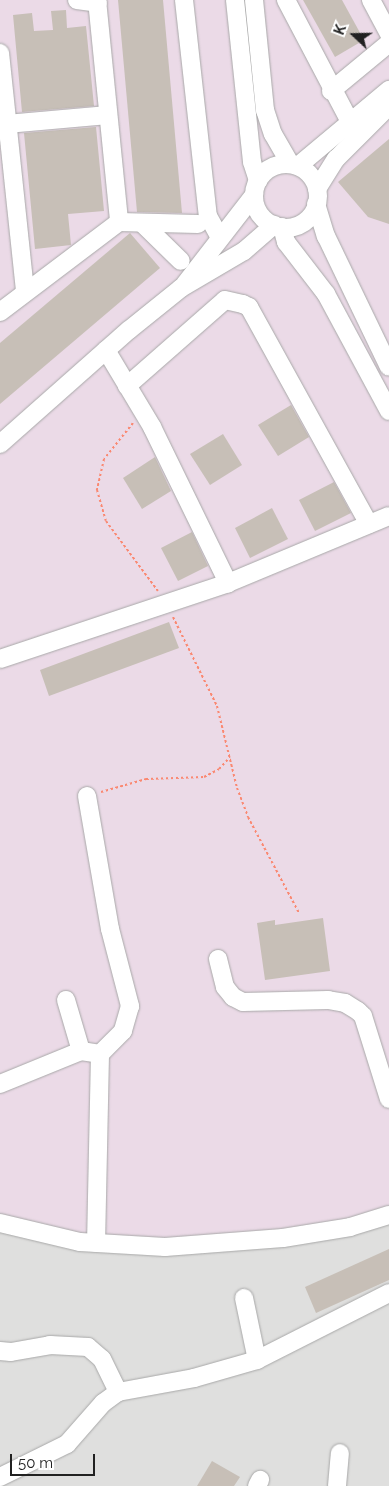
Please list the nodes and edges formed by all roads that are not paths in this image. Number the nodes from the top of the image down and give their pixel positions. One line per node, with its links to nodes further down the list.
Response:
1 (77, 0): 7 (street)
2 (184, 0): 25 (street)
3 (235, 0): 19 (street)
4 (254, 0): 18 (street)
5 (286, 0): 12 (street)
6 (371, 0): 8 (street)
7 (97, 2): 14 (street)
8 (389, 34)
9 (389, 43): 12 (street)
10 (0, 53): 16 (street)
11 (389, 90): 15 (street)
12 (332, 91): 15 (street)
13 (389, 106): 20 (street)
14 (108, 115): 16 (street); 21 (street)
15 (350, 122): 18 (street)
16 (7, 124): 17 (street)
17 (4, 143): 28 (street)
18 (294, 165): 19 (street); 20 (street)
19 (256, 188): 24 (street); 25 (street)
20 (317, 196): 24 (street); 31 (street)
21 (120, 222): 22 (street); 28 (street)
22 (142, 223): 23 (street); 26 (street)
23 (198, 224)
24 (278, 226): 27 (street); 33 (street)
25 (220, 238): 27 (street)
26 (181, 261)
27 (181, 288): 30 (street)
28 (26, 292): 29 (street)
29 (0, 312)
30 (106, 350): 32 (street); 34 (street)
31 (389, 367)
32 (127, 386): 36 (street); 37 (street)
33 (389, 412)
34 (1, 440)
35 (389, 516): 36 (street)
36 (369, 524): 37 (street)
37 (228, 583): 38 (street)
38 (0, 659)
39 (87, 796): 43 (street)
40 (218, 959): 45 (street)
41 (66, 1000): 42 (street)
42 (81, 1051): 43 (street); 44 (street)
43 (100, 1054): 48 (street)
44 (0, 1084)
45 (389, 1099)
46 (389, 1215): 48 (street)
47 (0, 1223): 48 (street)
48 (96, 1243)
49 (389, 1293): 52 (street)
50 (244, 1298): 52 (street)
51 (0, 1350): 53 (street)
52 (256, 1360): 53 (street)
53 (118, 1392): 55 (street)
54 (340, 1453): 56 (street)
55 (0, 1477)
56 (337, 1486)

